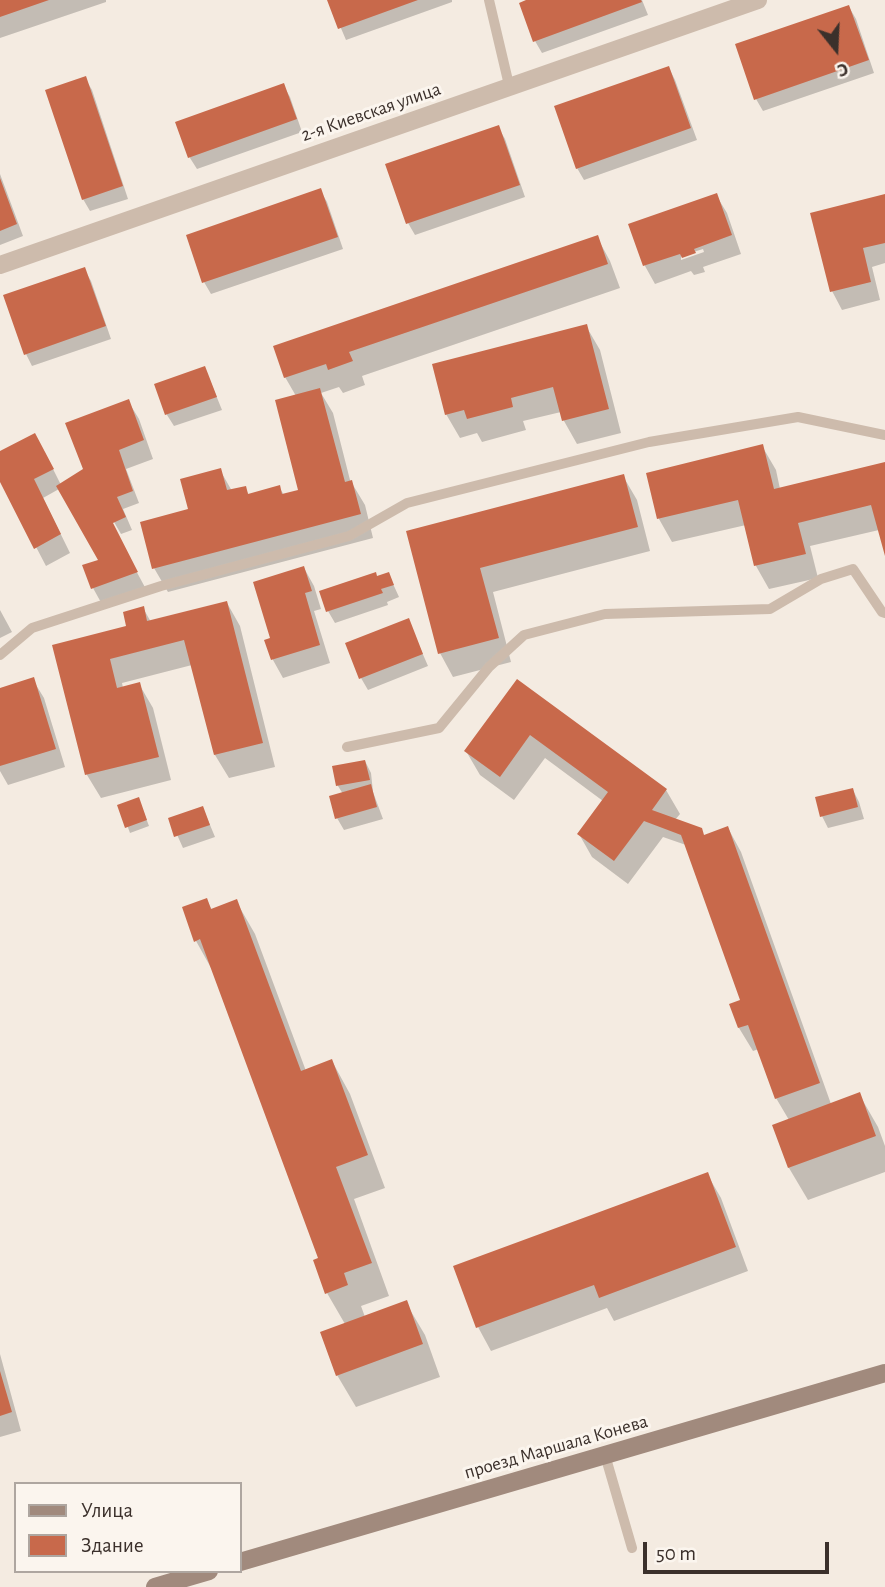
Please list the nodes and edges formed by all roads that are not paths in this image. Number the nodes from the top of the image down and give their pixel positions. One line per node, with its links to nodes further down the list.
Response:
1 (489, 0): 3 (lane)
2 (758, 0): 3 (street, 2-я Киевская улица)
3 (509, 85): 4 (street, 2-я Киевская улица)
4 (0, 265)
5 (885, 435): 7 (lane)
6 (885, 613): 8 (lane)
7 (0, 655)
8 (346, 747)
9 (885, 1373): 10 (street, проезд Маршала Конева)
10 (605, 1455): 11 (lane); 12 (street, проезд Маршала Конева)
11 (632, 1548)
12 (242, 1561)
13 (202, 1573): 14 (street)
14 (155, 1587)

